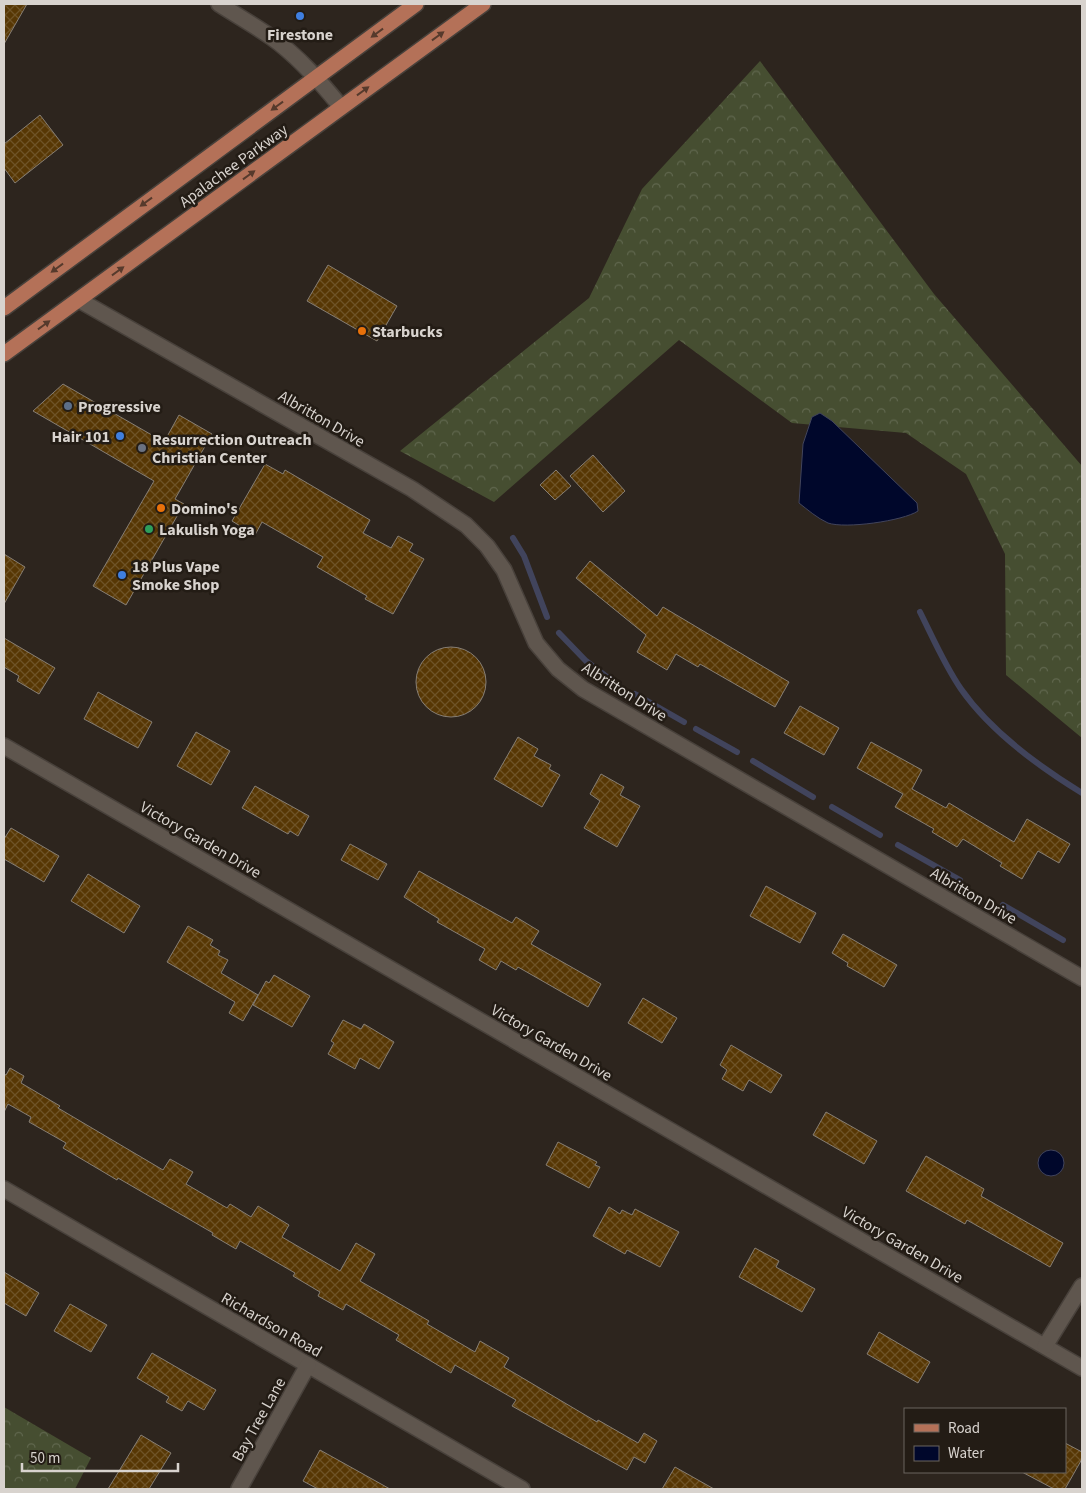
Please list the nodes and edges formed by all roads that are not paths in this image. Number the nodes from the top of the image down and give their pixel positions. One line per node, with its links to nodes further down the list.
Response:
1 (219, 4): 4 (street)
2 (416, 4): 4 (main road, Apalachee Parkway, one-way to 4)
3 (483, 4): 5 (main road, Apalachee Parkway, one-way to 3)
4 (316, 77): 5 (street); 7 (main road, Apalachee Parkway, one-way to 7)
5 (341, 107): 6 (main road, Apalachee Parkway, one-way to 5)
6 (79, 300): 8 (main road, Apalachee Parkway, one-way to 6); 10 (street, Albritton Drive)
7 (4, 308)
8 (4, 354)
9 (4, 746): 13 (street, Victory Garden Drive)
10 (1082, 978)
11 (4, 1189): 14 (street, Richardson Road)
12 (1082, 1286): 13 (street)
13 (1045, 1346): 15 (street, Victory Garden Drive)
14 (308, 1365): 16 (street, Bay Tree Lane); 17 (street, Richardson Road)
15 (1082, 1368)
16 (239, 1489)
17 (522, 1489)

